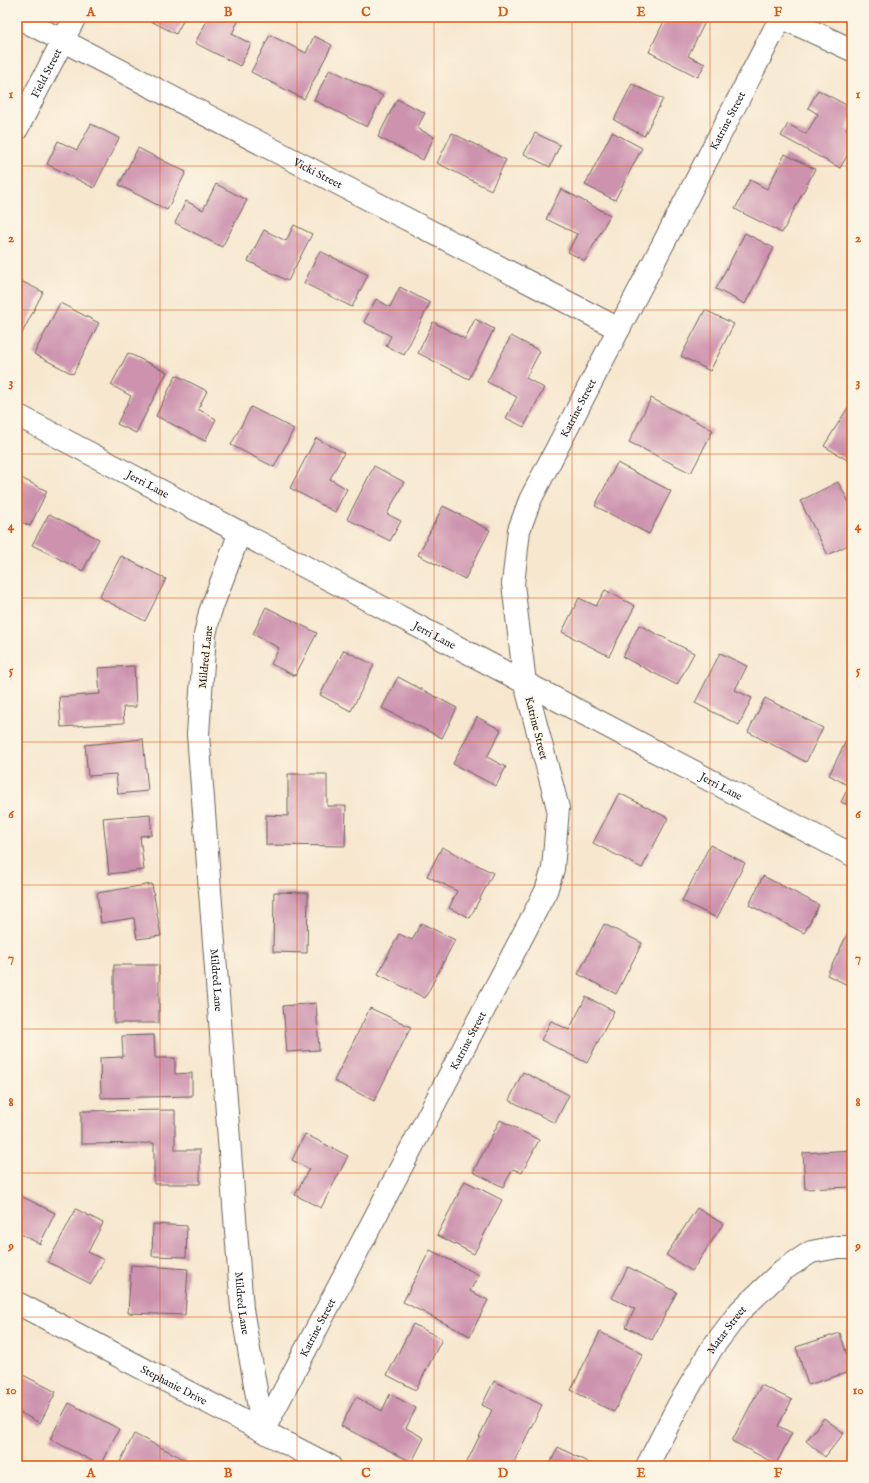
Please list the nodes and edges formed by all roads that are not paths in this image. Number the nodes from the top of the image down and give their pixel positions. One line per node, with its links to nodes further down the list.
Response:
1 (17, 17): 4 (street, Vicki Street)
2 (75, 17): 4 (street, Field Street)
3 (781, 17): 5 (street); 7 (street, Katrine Street)
4 (63, 42): 6 (street, Field Street); 7 (street, Vicki Street)
5 (852, 50)
6 (17, 130)
7 (619, 329): 10 (street, Katrine Street)
8 (17, 415): 9 (street, Jerri Lane)
9 (240, 532): 10 (street, Jerri Lane); 14 (street, Mildred Lane)
10 (525, 683): 11 (street, Jerri Lane); 14 (street, Katrine Street)
11 (852, 855)
12 (852, 1247): 16 (street, Matar Street)
13 (17, 1304): 14 (street, Stephanie Drive)
14 (262, 1431): 15 (street, Stephanie Drive)
15 (330, 1466)
16 (647, 1466)

